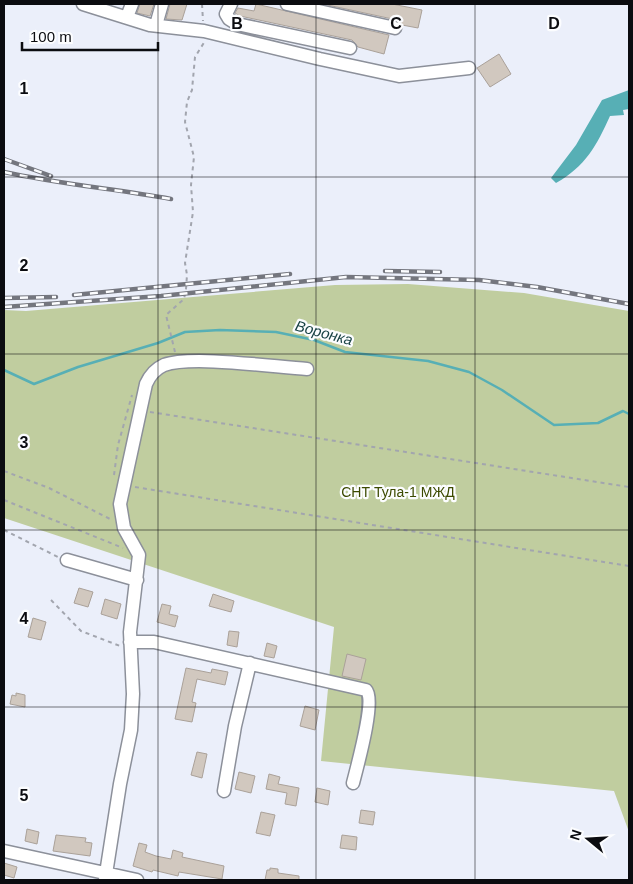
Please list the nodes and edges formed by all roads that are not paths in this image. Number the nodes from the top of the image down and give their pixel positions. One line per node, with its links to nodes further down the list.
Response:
1 (83, 4): 6 (street)
2 (132, 4): 7 (street)
3 (162, 4): 8 (street)
4 (231, 4): 10 (street)
5 (287, 4): 9 (street)
6 (100, 6): 7 (street)
7 (127, 18): 8 (street)
8 (156, 25): 11 (street)
9 (395, 28)
10 (350, 48)
11 (469, 68)
12 (307, 369): 14 (street)
13 (67, 560): 14 (street)
14 (137, 580): 15 (street)
15 (130, 645): 16 (street); 20 (street)
16 (250, 663): 17 (street); 18 (street)
17 (353, 783)
18 (224, 791)
19 (4, 852): 20 (street)
20 (106, 877): 21 (street)
21 (137, 880)

